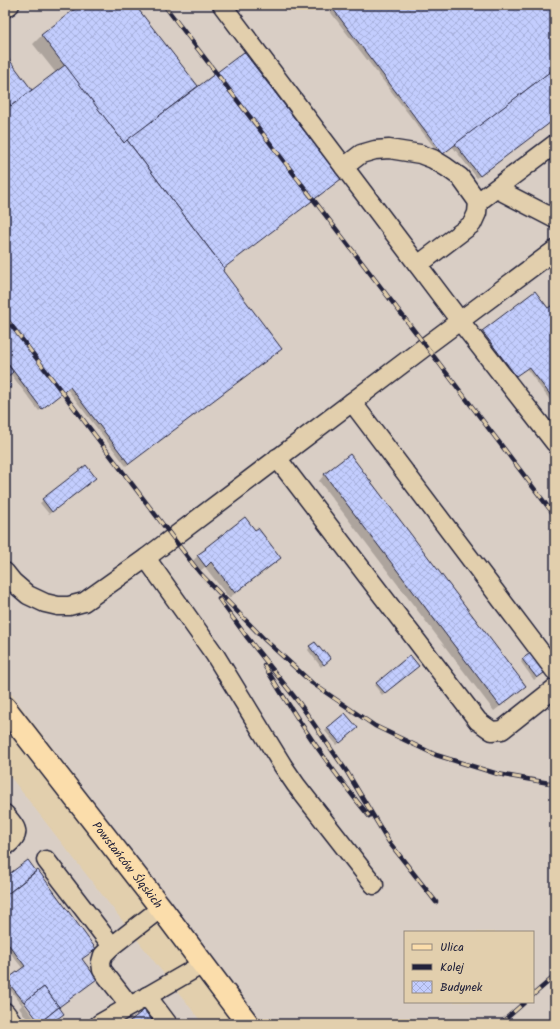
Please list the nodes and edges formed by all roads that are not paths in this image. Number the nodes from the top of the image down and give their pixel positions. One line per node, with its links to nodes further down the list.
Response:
1 (10, 5): 3 (street)
2 (222, 5): 5 (street)
3 (5, 8)
4 (555, 144): 6 (street)
5 (344, 166): 7 (street); 10 (street)
6 (497, 189): 7 (street); 8 (street)
7 (478, 202): 10 (street)
8 (555, 219)
9 (553, 255): 11 (street)
10 (418, 265): 11 (street)
11 (460, 321): 12 (street); 13 (street)
12 (352, 402): 14 (street); 17 (street)
13 (555, 443)
14 (277, 458): 15 (street); 18 (street)
15 (146, 558): 16 (street); 23 (street)
16 (5, 572)
17 (555, 671)
18 (555, 688)
19 (5, 708): 24 (main road, Powstańców Śląskich)
20 (5, 814): 21 (street)
21 (5, 847)
22 (46, 860): 25 (street)
23 (374, 885)
24 (161, 908): 25 (street); 26 (main road, Powstańców Śląskich)
25 (112, 946): 28 (street)
26 (203, 964): 27 (street); 33 (main road, Powstańców Śląskich)
27 (147, 996): 28 (street); 32 (street)
28 (130, 1006): 31 (street)
29 (5, 1012): 30 (street)
30 (14, 1024)
31 (99, 1024)
32 (168, 1024)
33 (248, 1024)

